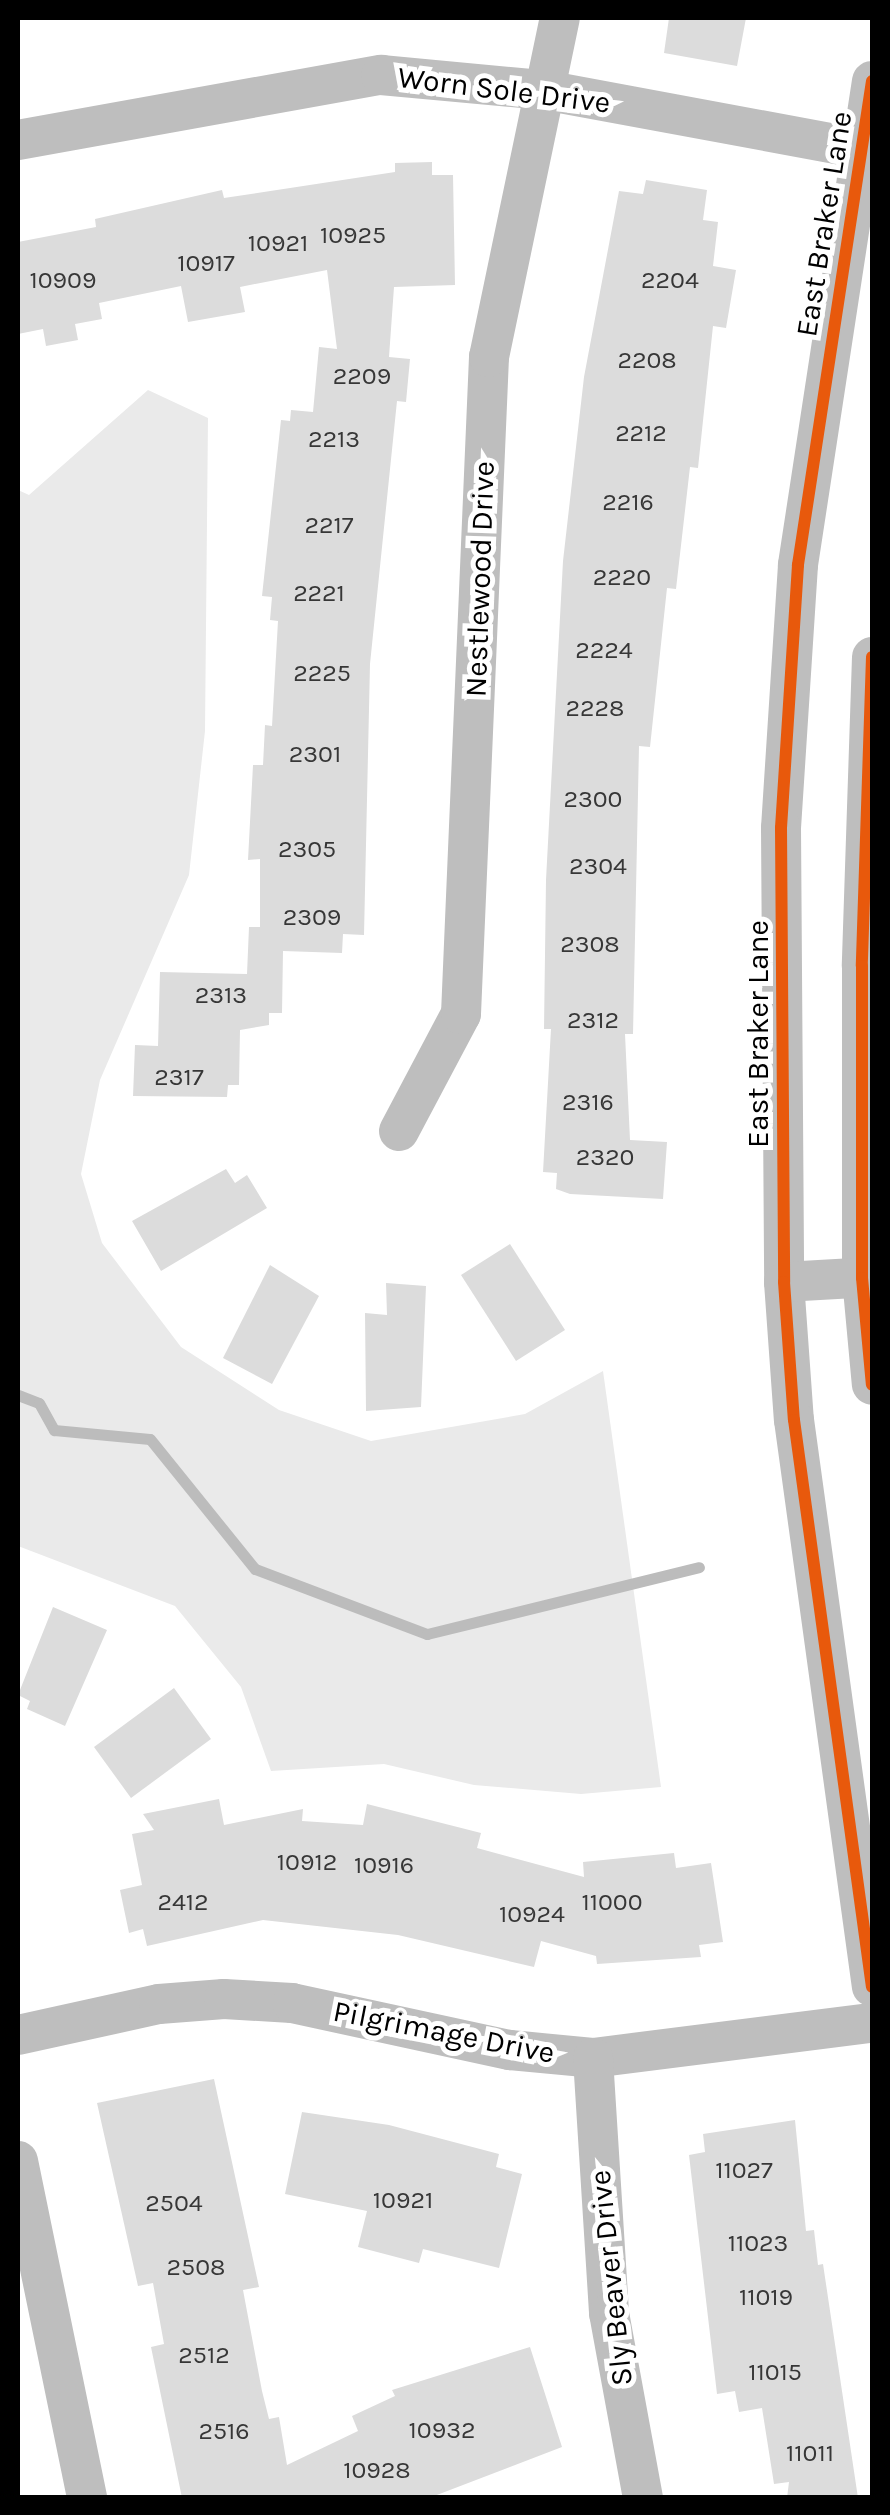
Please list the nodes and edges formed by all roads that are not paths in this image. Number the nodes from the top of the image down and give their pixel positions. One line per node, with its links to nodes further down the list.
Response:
1 (560, 18): 3 (street, Nestlewood Drive)
2 (872, 81): 5 (street, East Braker Lane)
3 (544, 90): 4 (street, Worn Sole Drive); 5 (street, Worn Sole Drive); 7 (street, Nestlewood Drive)
4 (18, 140)
5 (866, 150): 9 (street, East Braker Lane)
6 (872, 657): 8 (street)
7 (399, 1131)
8 (867, 1277): 9 (street); 10 (street)
9 (784, 1282): 11 (street, East Braker Lane)
10 (872, 1385)
11 (872, 1987)
12 (872, 2022): 14 (street, Pilgrimage Drive)
13 (18, 2035): 14 (street, Pilgrimage Drive)
14 (593, 2058): 17 (street, Sly Beaver Drive)
15 (18, 2161): 16 (street)
16 (87, 2498)
17 (643, 2498)

